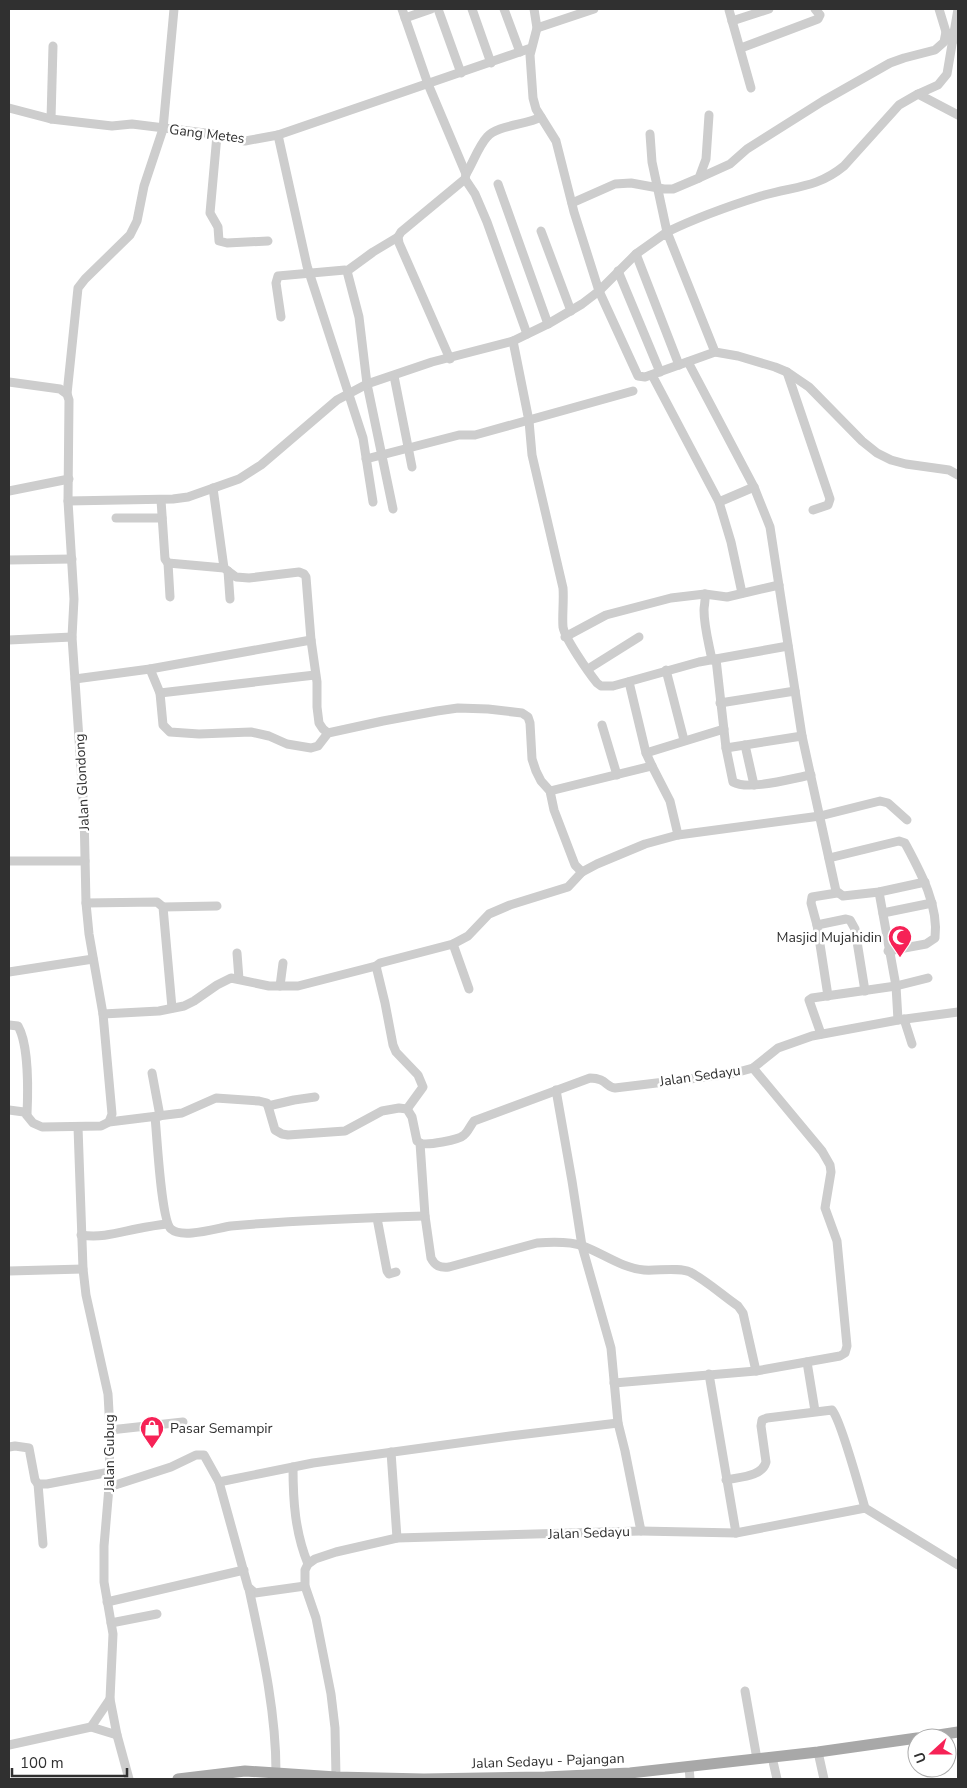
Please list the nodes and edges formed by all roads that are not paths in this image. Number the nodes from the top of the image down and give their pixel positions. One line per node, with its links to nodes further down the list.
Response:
1 (174, 9): 32 (street, Jalan Glondong)
2 (431, 9): 13 (street)
3 (438, 9): 23 (street)
4 (472, 9): 22 (street)
5 (504, 9): 21 (street)
6 (534, 9): 15 (street)
7 (594, 9): 15 (street)
8 (769, 9): 14 (street)
9 (815, 9): 20 (street)
10 (939, 9): 16 (street)
11 (958, 9): 17 (street)
12 (729, 10): 14 (street)
13 (404, 13): 24 (street)
14 (732, 21): 20 (street)
15 (537, 28): 19 (street)
16 (946, 32): 17 (street); 37 (street)
17 (953, 41): 26 (street)
18 (53, 46): 31 (street)
19 (531, 48): 21 (street, Gang Metes); 30 (street)
20 (741, 48): 25 (street)
21 (520, 52): 22 (street, Gang Metes)
22 (491, 63): 23 (street, Gang Metes)
23 (461, 74): 24 (street, Gang Metes)
24 (428, 84): 35 (street, Gang Metes); 36 (street)
25 (751, 88)
26 (918, 94): 28 (street); 42 (street)
27 (9, 108): 31 (street, Gang Metes)
28 (958, 114)
29 (709, 115): 37 (street)
30 (541, 117): 36 (street); 40 (street)
31 (51, 119): 32 (street, Gang Metes)
32 (163, 129): 34 (street, Gang Metes); 65 (street, Jalan Glondong)
33 (650, 134): 39 (street)
34 (217, 135): 35 (street, Gang Metes); 44 (street)
35 (278, 135): 48 (street)
36 (466, 177): 43 (street); 53 (street)
37 (699, 178): 39 (street)
38 (498, 184): 52 (street)
39 (657, 188): 40 (street); 42 (street)
40 (572, 203): 49 (street)
41 (541, 231): 50 (street)
42 (668, 232): 45 (street); 55 (street)
43 (398, 237): 46 (street); 56 (street)
44 (268, 240)
45 (636, 254): 47 (street); 57 (street)
46 (347, 271): 48 (street); 62 (street)
47 (618, 271): 49 (street); 59 (street)
48 (309, 273): 51 (street); 64 (street)
49 (599, 291): 50 (street); 59 (street)
50 (571, 311): 52 (street)
51 (280, 317)
52 (548, 324): 53 (street)
53 (527, 334): 54 (street)
54 (513, 341): 56 (street); 66 (street)
55 (715, 352): 57 (street); 58 (street)
56 (450, 359): 60 (street)
57 (683, 364): 59 (street); 73 (street)
58 (787, 372): 71 (street); 82 (street)
59 (656, 373): 80 (street)
60 (394, 376): 62 (street); 67 (street)
61 (9, 382): 65 (street)
62 (367, 384): 64 (street); 68 (street)
63 (633, 391): 66 (street)
64 (348, 393): 69 (street); 74 (street)
65 (67, 394): 72 (street, Jalan Glondong)
66 (529, 421): 67 (street); 95 (street)
67 (408, 447): 68 (street); 70 (street)
68 (382, 455): 69 (street); 81 (street)
69 (366, 458): 79 (street)
70 (412, 467)
71 (958, 474)
72 (69, 479): 75 (street); 78 (street, Jalan Glondong)
73 (754, 487): 80 (street); 90 (street)
74 (213, 488): 76 (street); 89 (street)
75 (9, 491)
76 (161, 500): 77 (street); 85 (street)
77 (129, 501): 78 (street); 84 (street)
78 (68, 502): 86 (street, Jalan Glondong)
79 (373, 502)
80 (719, 502): 91 (street)
81 (393, 509)
82 (813, 510)
83 (116, 518): 84 (street)
84 (129, 518): 85 (street)
85 (162, 518): 88 (street)
86 (72, 559): 87 (street); 97 (street, Jalan Glondong)
87 (9, 560)
88 (168, 563): 89 (street); 93 (street)
89 (226, 569): 94 (street); 99 (street)
90 (779, 585): 91 (street); 100 (street)
91 (742, 593): 92 (street)
92 (705, 594): 95 (street); 101 (street)
93 (170, 597)
94 (230, 599)
95 (566, 637): 103 (street)
96 (639, 637): 103 (street)
97 (72, 638): 98 (street); 106 (street, Jalan Glondong)
98 (9, 640)
99 (311, 640): 102 (street); 105 (street)
100 (788, 646): 101 (street); 108 (street)
101 (714, 660): 104 (street); 110 (street)
102 (150, 669): 106 (street); 109 (street)
103 (588, 669): 107 (street)
104 (666, 670): 107 (street); 115 (street)
105 (315, 675): 109 (street); 113 (street)
106 (75, 679): 129 (street, Jalan Glondong)
107 (629, 682): 118 (street)
108 (795, 691): 110 (street); 114 (street)
109 (160, 694): 113 (street)
110 (720, 703): 112 (street)
111 (602, 726): 120 (street)
112 (724, 729): 115 (street); 117 (street)
113 (328, 733): 123 (street)
114 (802, 736): 116 (street); 121 (street)
115 (684, 740): 118 (street)
116 (745, 745): 117 (street); 122 (street)
117 (726, 748): 122 (street)
118 (646, 753): 119 (street)
119 (652, 766): 120 (street); 126 (street)
120 (617, 775): 123 (street)
121 (811, 775): 122 (street); 124 (street)
122 (754, 785)
123 (550, 791): 130 (street)
124 (820, 816): 125 (street); 126 (street); 127 (street)
125 (907, 820)
126 (678, 835): 130 (street)
127 (829, 858): 131 (street); 133 (street)
128 (9, 860): 129 (street)
129 (85, 861): 134 (street, Jalan Glondong)
130 (582, 872): 140 (street)
131 (925, 882): 132 (street); 135 (street)
132 (879, 892): 133 (street); 138 (street)
133 (837, 893): 139 (street)
134 (86, 903): 137 (street); 143 (street, Jalan Glondong)
135 (932, 903): 138 (street); 141 (street)
136 (217, 906): 137 (street)
137 (163, 907): 154 (street)
138 (883, 913): 141 (street)
139 (817, 925): 152 (street); 153 (street)
140 (452, 944): 145 (street); 151 (street)
141 (888, 952): 150 (street)
142 (237, 953): 148 (street)
143 (93, 959): 146 (street); 156 (street, Jalan Glondong)
144 (283, 963): 149 (street)
145 (376, 966): 149 (street); 166 (street)
146 (9, 972)
147 (928, 978): 150 (street)
148 (239, 979): 149 (street); 154 (street)
149 (280, 986)
150 (896, 986): 152 (street); 157 (street)
151 (469, 989)
152 (865, 990): 153 (street)
153 (828, 996): 159 (street)
154 (172, 1008): 156 (street)
155 (958, 1012): 157 (street, Jalan Sedayu)
156 (103, 1014): 170 (street, Jalan Glondong)
157 (901, 1020): 159 (street, Jalan Sedayu); 160 (street)
158 (9, 1025): 168 (street)
159 (821, 1034): 161 (street, Jalan Sedayu)
160 (912, 1044)
161 (754, 1068): 163 (street, Jalan Sedayu); 181 (street)
162 (152, 1073): 169 (street)
163 (556, 1090): 172 (street, Jalan Sedayu); 177 (street, Jalan Sedayu)
164 (315, 1097): 165 (street)
165 (268, 1106): 166 (street); 169 (street)
166 (407, 1108): 172 (street)
167 (9, 1110): 168 (street)
168 (27, 1114): 171 (street)
169 (157, 1117): 170 (street); 175 (street)
170 (109, 1122): 171 (street)
171 (78, 1127): 176 (street, Jalan Gubug)
172 (420, 1143): 173 (street)
173 (424, 1216): 174 (street); 177 (street)
174 (377, 1218): 175 (street); 180 (street)
175 (167, 1224): 176 (street)
176 (82, 1235): 178 (street, Jalan Gubug)
177 (582, 1246): 182 (street); 184 (street, Jalan Sedayu)
178 (83, 1268): 179 (street); 188 (street, Jalan Gubug)
179 (9, 1272)
180 (396, 1272)
181 (807, 1362): 182 (street); 185 (street)
182 (756, 1371): 183 (street)
183 (709, 1374): 184 (street); 193 (street)
184 (614, 1383): 187 (street, Jalan Sedayu)
185 (815, 1411): 193 (street); 197 (street)
186 (182, 1422): 188 (street)
187 (618, 1423): 190 (street); 198 (street, Jalan Sedayu)
188 (110, 1430): 192 (street, Jalan Gubug)
189 (9, 1447): 195 (street)
190 (391, 1452): 191 (street); 200 (street)
191 (293, 1467): 194 (street); 202 (street)
192 (110, 1472): 195 (street); 196 (street, Jalan Gubug)
193 (726, 1480): 199 (street)
194 (219, 1482): 196 (street); 204 (street)
195 (38, 1484): 201 (street)
196 (110, 1488): 207 (street, Jalan Gubug)
197 (865, 1508): 199 (street); 203 (street)
198 (641, 1531): 199 (street); 200 (street, Jalan Sedayu)
199 (736, 1533)
200 (397, 1538): 202 (street, Jalan Sedayu)
201 (42, 1544)
202 (308, 1564): 205 (street)
203 (958, 1565)
204 (244, 1570): 206 (street); 207 (street)
205 (305, 1586): 206 (street); 221 (street)
206 (249, 1589): 220 (street)
207 (107, 1602): 209 (street, Jalan Gubug)
208 (157, 1614): 209 (street)
209 (111, 1623): 211 (street, Jalan Gubug)
210 (745, 1691): 218 (street)
211 (110, 1699): 212 (street); 213 (street, Jalan Gubug)
212 (91, 1726): 213 (street); 215 (street)
213 (117, 1735): 222 (street, Jalan Gubug)
214 (907, 1740): 216 (main road, Jalan Sedayu - Pajangan)
215 (9, 1745)
216 (818, 1752): 217 (main road, Jalan Sedayu - Pajangan); 227 (street)
217 (772, 1757): 218 (main road, Jalan Sedayu - Pajangan); 226 (street)
218 (757, 1759): 219 (main road, Jalan Sedayu - Pajangan)
219 (689, 1767): 224 (main road, Jalan Sedayu - Pajangan); 225 (street)
220 (279, 1775): 221 (main road, Jalan Sedayu - Pajangan); 223 (main road, Jalan Sedayu - Pajangan)
221 (336, 1777): 224 (main road, Jalan Sedayu - Pajangan)
222 (129, 1779)
223 (178, 1779)
224 (424, 1779)
225 (690, 1779)
226 (777, 1779)
227 (824, 1779)

